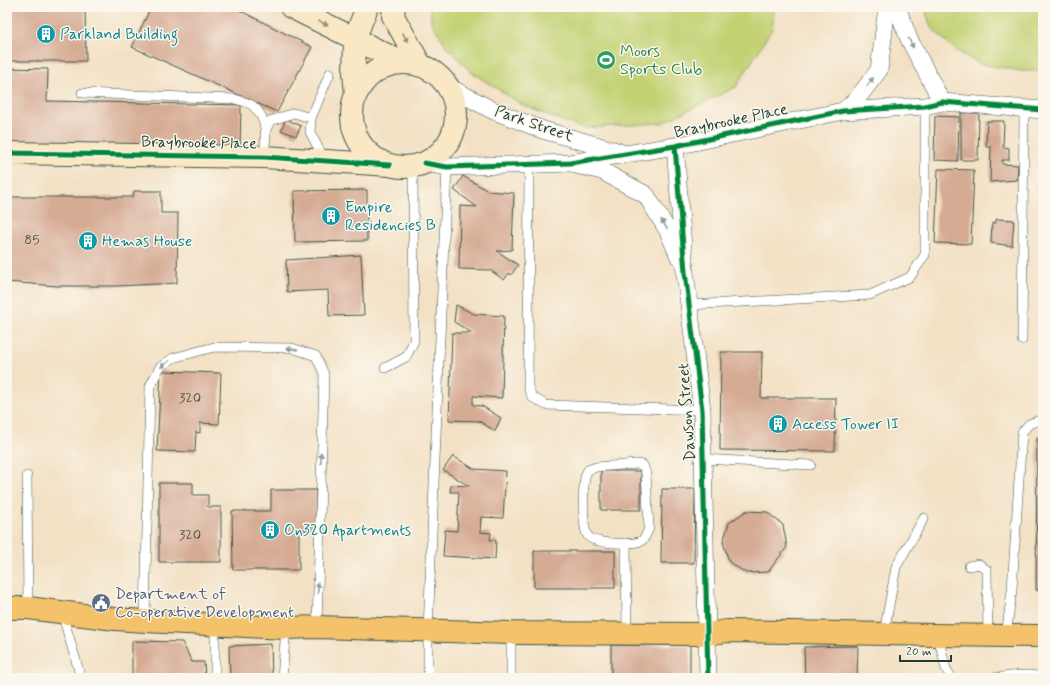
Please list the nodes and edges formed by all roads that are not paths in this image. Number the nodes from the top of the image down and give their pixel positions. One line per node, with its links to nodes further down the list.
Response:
1 (291, 7): 6 (street, one-way to 6)
2 (367, 7): 6 (street)
3 (394, 7): 7 (street, one-way to 7)
4 (887, 7): 16 (street, one-way to 4)
5 (897, 7): 12 (street, one-way to 12)
6 (355, 38): 7 (street); 11 (street)
7 (412, 64): 9 (street); 11 (street)
8 (330, 73): 17 (lane)
9 (448, 86): 21 (street, Park Street); 25 (street)
10 (82, 93): 18 (lane)
11 (356, 95): 27 (street)
12 (942, 102): 13 (street, Braybrooke Place); 14 (street, Braybrooke Place)
13 (925, 106): 16 (street, Braybrooke Place); 30 (lane)
14 (1024, 110): 15 (street, Braybrooke Place); 31 (lane)
15 (1043, 110)
16 (843, 111): 19 (street, Braybrooke Place)
17 (311, 118): 18 (lane); 23 (lane)
18 (266, 130): 22 (lane)
19 (675, 146): 21 (street, Braybrooke Place); 29 (street, Dawson Street)
20 (7, 153): 22 (street, Braybrooke Place)
21 (624, 153): 24 (street, Braybrooke Place)
22 (264, 157): 23 (street, Braybrooke Place)
23 (325, 160): 27 (street, Braybrooke Place)
24 (570, 163): 26 (street, Braybrooke Place); 29 (street, one-way to 24)
25 (418, 164): 27 (street); 28 (street, Braybrooke Place); 32 (lane)
26 (529, 164): 28 (street, Braybrooke Place); 33 (lane)
27 (390, 165)
28 (448, 168): 49 (lane)
29 (685, 272): 30 (street, Dawson Street)
30 (690, 305): 33 (street, Dawson Street)
31 (1022, 340)
32 (385, 368)
33 (702, 410): 35 (street, Dawson Street)
34 (1043, 419): 55 (lane)
35 (704, 459): 36 (lane); 53 (street, Dawson Street)
36 (811, 465)
37 (27, 476): 41 (lane)
38 (924, 518): 52 (lane)
39 (626, 543): 39 (lane); 51 (lane)
40 (969, 566): 55 (lane)
41 (17, 608): 42 (main road)
42 (115, 619): 43 (main road); 44 (main road)
43 (64, 620): 45 (main road); 57 (lane)
44 (145, 621): 46 (main road); 47 (lane, one-way to 44)
45 (7, 622)
46 (215, 625): 48 (main road); 58 (lane)
47 (317, 627): 48 (main road); 49 (main road)
48 (286, 628): 59 (lane)
49 (428, 631): 50 (main road); 60 (lane)
50 (511, 633): 51 (main road); 61 (lane)
51 (627, 633): 53 (main road)
52 (884, 633): 53 (main road); 54 (main road)
53 (707, 634): 62 (street, Dawson Street)
54 (938, 636): 55 (main road); 63 (lane)
55 (997, 636): 56 (main road)
56 (1043, 636)
57 (78, 678)
58 (215, 678)
59 (282, 678)
60 (428, 678)
61 (511, 678)
62 (708, 678)
63 (952, 678)
64 (991, 678): 65 (lane)
65 (1041, 678)

